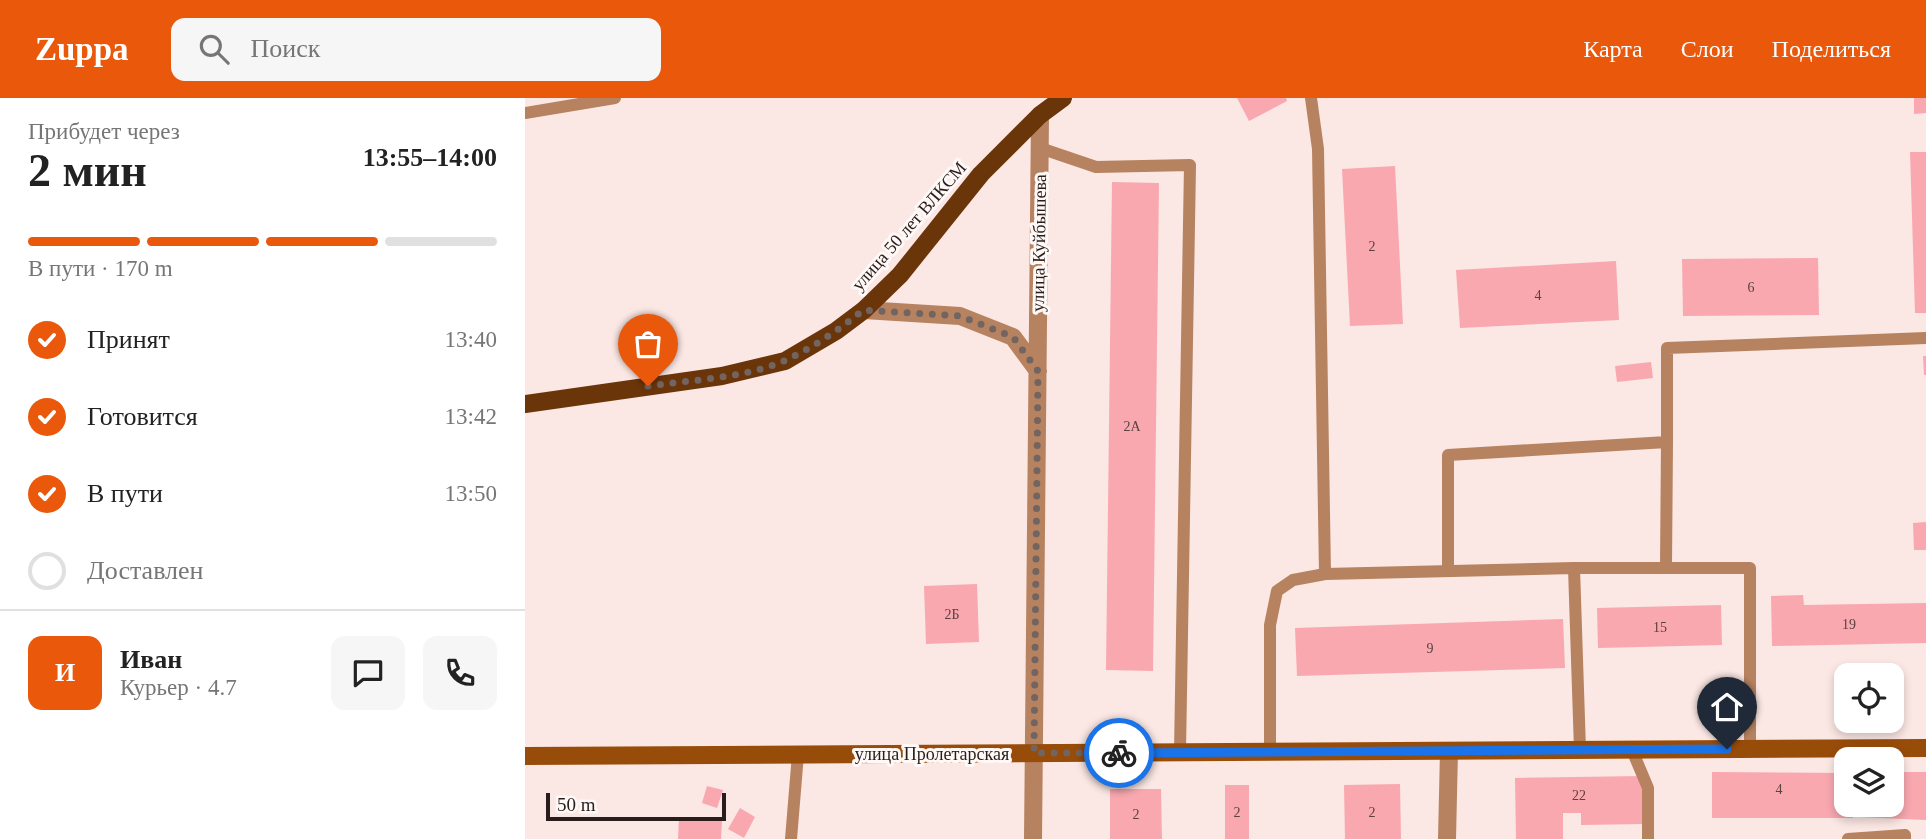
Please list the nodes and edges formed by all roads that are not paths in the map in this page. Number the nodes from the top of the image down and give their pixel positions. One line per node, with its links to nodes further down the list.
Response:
1 (615, 98): 5 (lane)
2 (1063, 98): 4 (main road, улица 50 лет ВЛКСМ)
3 (1311, 98): 15 (lane)
4 (1041, 107): 6 (street, улица Куйбышева); 7 (main road, улица 50 лет ВЛКСМ)
5 (525, 113)
6 (1040, 148): 9 (street, улица Куйбышева); 21 (lane)
7 (863, 310): 9 (street); 10 (main road, улица 50 лет ВЛКСМ)
8 (1926, 338): 11 (lane)
9 (1038, 371): 23 (street, улица Куйбышева)
10 (525, 404)
11 (1667, 442): 12 (lane); 14 (lane)
12 (1666, 567): 13 (lane); 17 (lane)
13 (1574, 568): 14 (lane); 18 (lane)
14 (1448, 570): 15 (lane)
15 (1325, 575): 22 (lane)
16 (1926, 748): 17 (main road, улица Пролетарская)
17 (1751, 749): 19 (main road, улица Пролетарская)
18 (1580, 750): 19 (main road, улица Пролетарская); 20 (main road, улица Пролетарская)
19 (1632, 750): 29 (lane)
20 (1449, 751): 22 (main road, улица Пролетарская); 28 (street)
21 (1180, 752): 22 (main road, улица Пролетарская); 23 (main road, улица Пролетарская)
22 (1270, 752)
23 (1034, 753): 24 (main road, улица Пролетарская); 27 (street, улица Куйбышева)
24 (798, 754): 25 (main road, улица Пролетарская); 26 (lane)
25 (525, 756)
26 (791, 839)
27 (1033, 839)
28 (1447, 839)
29 (1648, 839)
30 (1848, 839): 31 (lane)
31 (1905, 839)

